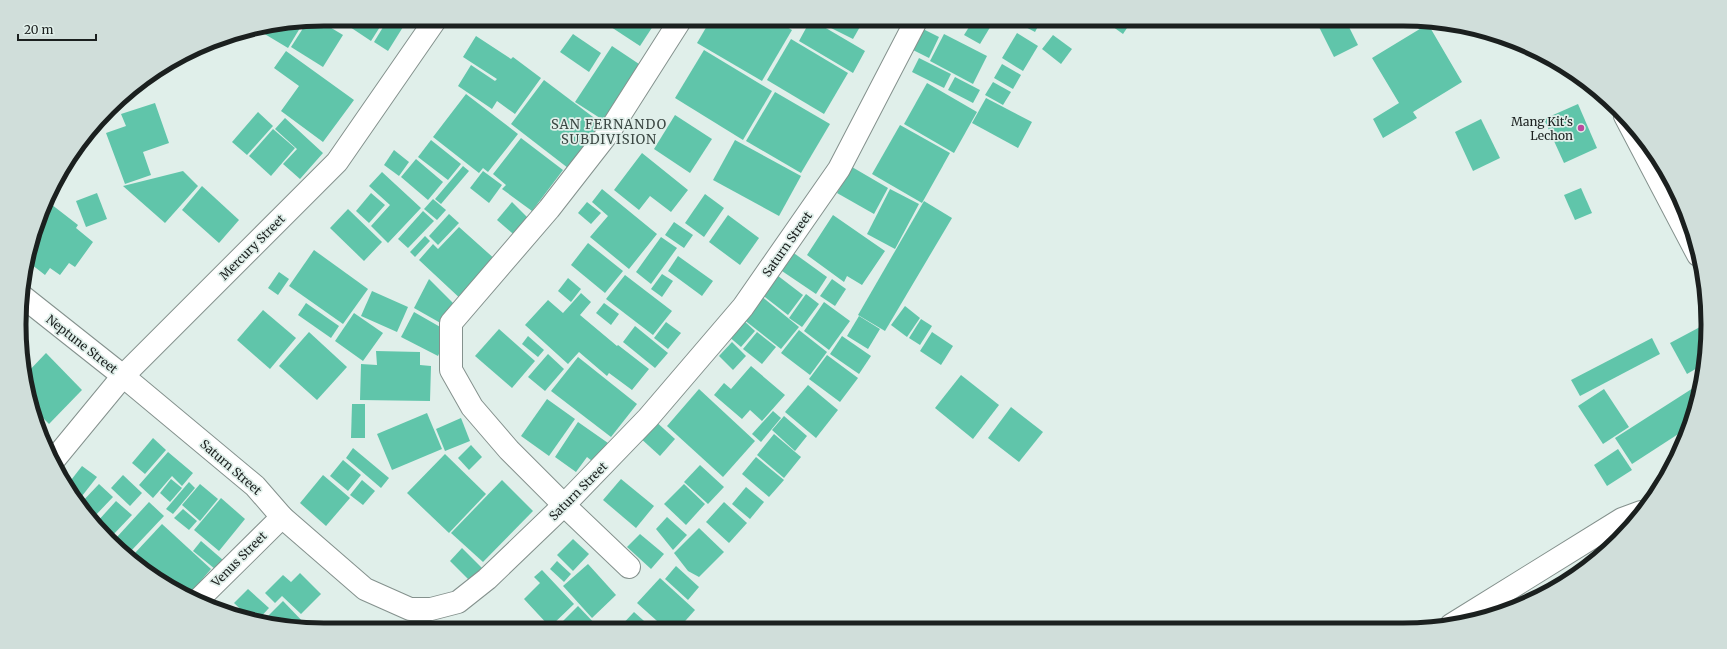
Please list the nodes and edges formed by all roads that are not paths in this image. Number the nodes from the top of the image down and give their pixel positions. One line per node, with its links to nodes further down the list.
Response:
1 (431, 26): 7 (street, Mercury Street)
2 (671, 26): 9 (street)
3 (913, 26): 9 (street, Saturn Street)
4 (1640, 144): 5 (street)
5 (1686, 232)
6 (27, 300): 7 (street, Neptune Street)
7 (123, 376): 8 (street, Mercury Street); 10 (street, Saturn Street)
8 (57, 456)
9 (564, 506): 10 (street, Saturn Street); 12 (street)
10 (282, 516): 13 (street, Venus Street)
11 (1631, 516): 14 (street)
12 (629, 567)
13 (202, 596)
14 (1465, 616)

